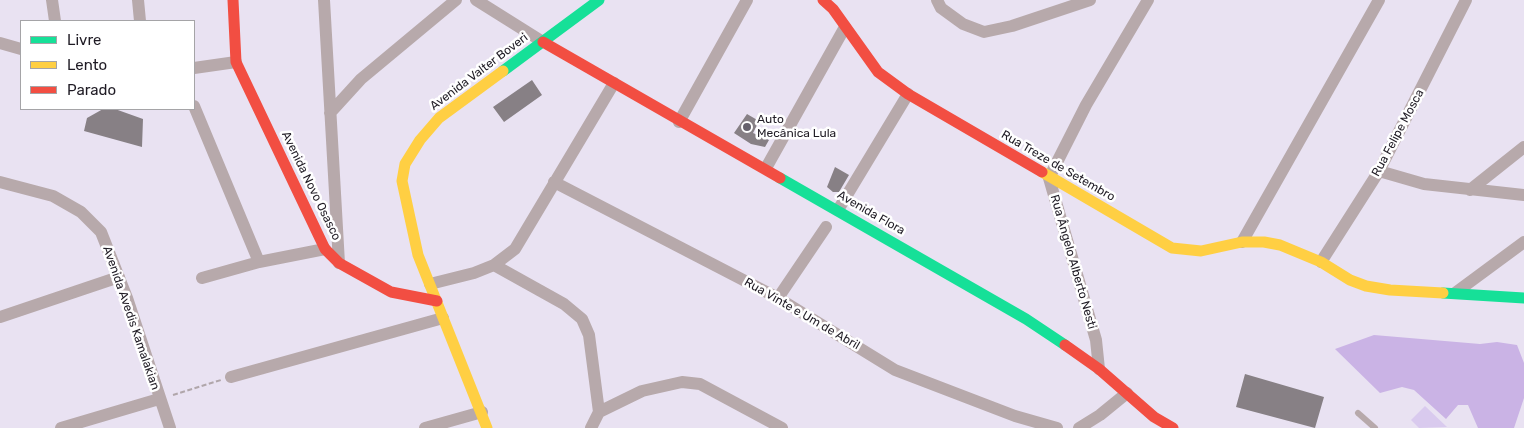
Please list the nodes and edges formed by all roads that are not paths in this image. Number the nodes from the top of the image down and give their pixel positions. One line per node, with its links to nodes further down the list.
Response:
1 (52, 0): 15 (street)
2 (138, 0): 16 (street)
3 (233, 0): 21 (main road, Avenida Novo Osasco)
4 (324, 0): 26 (street)
5 (456, 0): 26 (street)
6 (476, 0): 18 (street)
7 (747, 0): 27 (street)
8 (822, 0): 17 (main road, Rua Treze de Setembro)
9 (938, 0): 10 (street)
10 (1090, 0)
11 (1148, 0): 31 (street, Rua Ângelo Alberto Nesti)
12 (1379, 0): 38 (street)
13 (1466, 0): 30 (street, Rua Felipe Mosca)
14 (594, 1): 18 (main road, Avenida Valter Boveri)
15 (55, 20)
16 (140, 20)
17 (845, 27): 24 (main road, Rua Treze de Setembro); 29 (street)
18 (543, 42): 23 (main road, Avenida Flora); 47 (main road, Avenida Valter Boveri)
19 (0, 44): 20 (street)
20 (20, 49)
21 (236, 62): 22 (street); 40 (main road, Avenida Novo Osasco)
22 (195, 68)
23 (614, 83): 27 (main road, Avenida Flora); 33 (street)
24 (908, 94): 31 (main road, Rua Treze de Setembro); 36 (street)
25 (195, 108): 41 (street)
26 (330, 112): 43 (street)
27 (679, 122): 29 (main road, Avenida Flora)
28 (1524, 147): 34 (street)
29 (766, 168): 36 (main road, Avenida Flora)
30 (1379, 171): 34 (street); 42 (street, Rua Felipe Mosca)
31 (1049, 178): 38 (main road, Rua Treze de Setembro); 54 (street, Rua Ângelo Alberto Nesti)
32 (0, 182): 45 (street, Avenida Avedis Kamalakian)
33 (554, 182): 44 (street); 49 (street, Rua Vinte e Um de Abril)
34 (1470, 190): 35 (street)
35 (1524, 195)
36 (838, 210): 54 (main road, Avenida Flora)
37 (826, 227): 49 (street)
38 (1242, 242): 42 (main road, Rua Treze de Setembro)
39 (1524, 242): 48 (street)
40 (325, 249): 41 (street); 43 (main road, Avenida Novo Osasco)
41 (260, 262): 46 (street)
42 (1321, 262): 48 (main road, Rua Treze de Setembro)
43 (340, 263): 51 (main road, Avenida Novo Osasco)
44 (494, 265): 47 (street); 59 (street)
45 (119, 277): 52 (street); 57 (street, Avenida Avedis Kamalakian)
46 (202, 278)
47 (430, 284): 51 (main road, Avenida Valter Boveri)
48 (1455, 293): 50 (main road, Rua Treze de Setembro)
49 (778, 298): 67 (street, Rua Vinte e Um de Abril)
50 (1524, 298)
51 (437, 301): 53 (main road)
52 (0, 317)
53 (443, 318): 55 (street); 58 (main road)
54 (1099, 369): 56 (main road, Avenida Flora)
55 (231, 377)
56 (1127, 393): 68 (street); 69 (main road, Avenida Flora)
57 (159, 399): 61 (street); 62 (street, Avenida Avedis Kamalakian)
58 (482, 412): 63 (street); 64 (main road)
59 (599, 412): 65 (street); 66 (street)
60 (1358, 413): 70 (lane)
61 (61, 428)
62 (170, 428)
63 (425, 428)
64 (488, 428)
65 (591, 428)
66 (782, 428)
67 (1057, 428)
68 (1079, 428)
69 (1173, 428)
70 (1375, 428)

